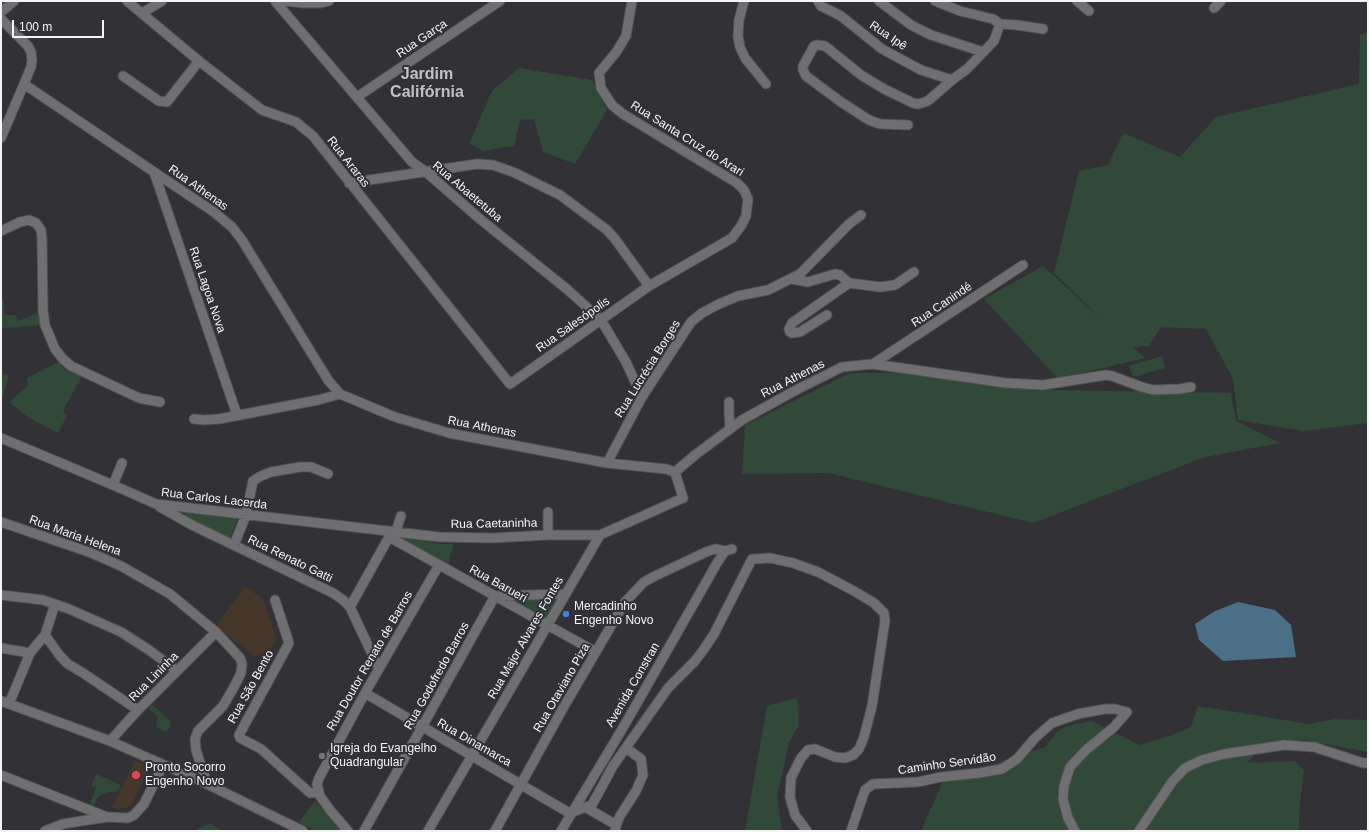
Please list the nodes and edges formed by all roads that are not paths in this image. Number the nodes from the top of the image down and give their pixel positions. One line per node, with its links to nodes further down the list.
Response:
1 (14, 1): 17 (street)
2 (127, 1): 18 (street, Rua Araras)
3 (162, 1): 18 (street)
4 (274, 1): 28 (street, Rua Abaetetuba)
5 (285, 1): 6 (street)
6 (329, 1)
7 (500, 1): 28 (street, Rua Garça)
8 (632, 1): 40 (street, Rua Santa Cruz do Arari)
9 (744, 1): 27 (street)
10 (818, 1): 25 (street, Rua Ipê)
11 (879, 1): 22 (street, Rua Ipê)
12 (935, 1): 20 (street)
13 (1077, 1): 16 (street)
14 (1221, 1): 15 (street)
15 (1214, 8)
16 (1089, 11)
17 (1, 12)
18 (142, 13): 23 (street, Rua Araras)
19 (1, 19): 26 (street)
20 (1000, 24): 21 (street); 22 (street)
21 (1043, 29)
22 (983, 52): 25 (street)
23 (199, 61): 24 (street); 33 (street, Rua Araras)
24 (123, 76)
25 (952, 80): 29 (street)
26 (24, 84): 30 (street); 31 (street, Rua Athenas)
27 (766, 84)
28 (357, 97): 32 (street, Rua Abaetetuba)
29 (908, 125)
30 (1, 138)
31 (154, 172): 46 (street, Rua Athenas); 50 (street, Rua Lagoa Nova)
32 (426, 172): 33 (street); 40 (street); 42 (street, Rua Abaetetuba)
33 (350, 183): 44 (street, Rua Araras)
34 (861, 215): 38 (street, Rua Lucrécia Borges)
35 (1, 231): 48 (street)
36 (1023, 265): 43 (street, Rua Canindé)
37 (914, 272): 39 (street)
38 (792, 279): 39 (street); 47 (street, Rua Lucrécia Borges)
39 (849, 283): 41 (street)
40 (650, 286): 42 (street, Rua Salesópolis)
41 (827, 314)
42 (601, 320): 44 (street, Rua Salesópolis); 47 (street, Rua Abaetetuba)
43 (873, 364): 45 (street, Rua Athenas); 52 (street, Rua Athenas)
44 (510, 384)
45 (1191, 387)
46 (340, 394): 50 (street); 55 (street, Rua Athenas)
47 (642, 397): 55 (street, Rua Lucrécia Borges)
48 (160, 402)
49 (729, 402): 52 (street)
50 (237, 415): 51 (street)
51 (194, 419)
52 (730, 428): 56 (street, Rua Athenas)
53 (1, 438): 58 (street, Rua Carlos Lacerda)
54 (122, 463): 58 (street)
55 (607, 463): 56 (street, Rua Athenas)
56 (675, 472): 66 (street)
57 (328, 474): 61 (street)
58 (113, 485): 59 (street, Rua Carlos Lacerda)
59 (156, 504): 61 (street, Rua Carlos Lacerda); 67 (street, Rua Renato Gatti)
60 (548, 512): 65 (street)
61 (246, 514): 64 (street, Rua Carlos Lacerda); 67 (street)
62 (401, 516): 64 (street)
63 (1, 522): 77 (street, Rua Maria Helena)
64 (392, 533): 65 (street, Rua Caetaninha); 69 (street, Rua Barueri); 75 (street)
65 (548, 535): 66 (street, Rua Caetaninha)
66 (600, 535): 70 (street, Rua Major Alvares Fontes)
67 (234, 545): 75 (street, Rua Renato Gatti)
68 (728, 550): 80 (street, Rua Otaviano Piza); 100 (street, Avenida Constran)
69 (439, 565): 72 (street, Rua Barueri); 82 (street, Rua Doutor Renato de Barros)
70 (566, 594): 72 (street); 76 (street, Rua Major Alvares Fontes)
71 (1, 595): 74 (street)
72 (495, 596): 76 (street, Rua Barueri); 87 (street, Rua Godofredo Barros)
73 (275, 600): 98 (street, Rua São Bento)
74 (55, 604): 78 (street); 83 (street)
75 (350, 607): 82 (street, Rua Renato Gatti)
76 (547, 625): 80 (street, Rua Barueri); 91 (street, Rua Major Alvares Fontes)
77 (216, 632): 83 (street, Rua Lininha); 96 (street, Rua Maria Helena)
78 (45, 635): 81 (street); 86 (street)
79 (1, 648): 81 (street)
80 (596, 652): 97 (street, Rua Otaviano Piza)
81 (30, 653): 85 (street)
82 (379, 669): 84 (street, Rua Doutor Renato de Barros)
83 (177, 672): 86 (street, Rua Lininha)
84 (365, 693): 87 (street, Rua Dinamarca); 98 (street, Rua Doutor Renato de Barros)
85 (5, 703): 89 (street)
86 (138, 710): 89 (street, Rua Lininha)
87 (422, 726): 91 (street, Rua Dinamarca); 106 (street, Rua Godofredo Barros)
88 (633, 738): 90 (street); 92 (street); 110 (street)
89 (110, 741): 94 (street)
90 (626, 748): 92 (street); 99 (street)
91 (472, 755): 97 (street, Rua Dinamarca); 107 (street, Rua Major Alvares Fontes)
92 (641, 759): 102 (street)
93 (1368, 763): 113 (street)
94 (163, 764): 96 (street); 101 (street)
95 (1, 776): 101 (street)
96 (207, 784): 104 (street)
97 (522, 785): 100 (street, Rua Dinamarca); 108 (street, Rua Otaviano Piza)
98 (319, 792): 105 (street)
99 (587, 808): 100 (street); 102 (street)
100 (572, 813): 109 (street, Avenida Constran)
101 (108, 817): 103 (street)
102 (616, 828)
103 (45, 831)
104 (303, 831)
105 (348, 831)
106 (364, 831)
107 (428, 831)
108 (495, 831)
109 (560, 831)
110 (807, 831)
111 (851, 831): 112 (street, Caminho Servidão)
112 (1075, 831)
113 (1139, 831)

